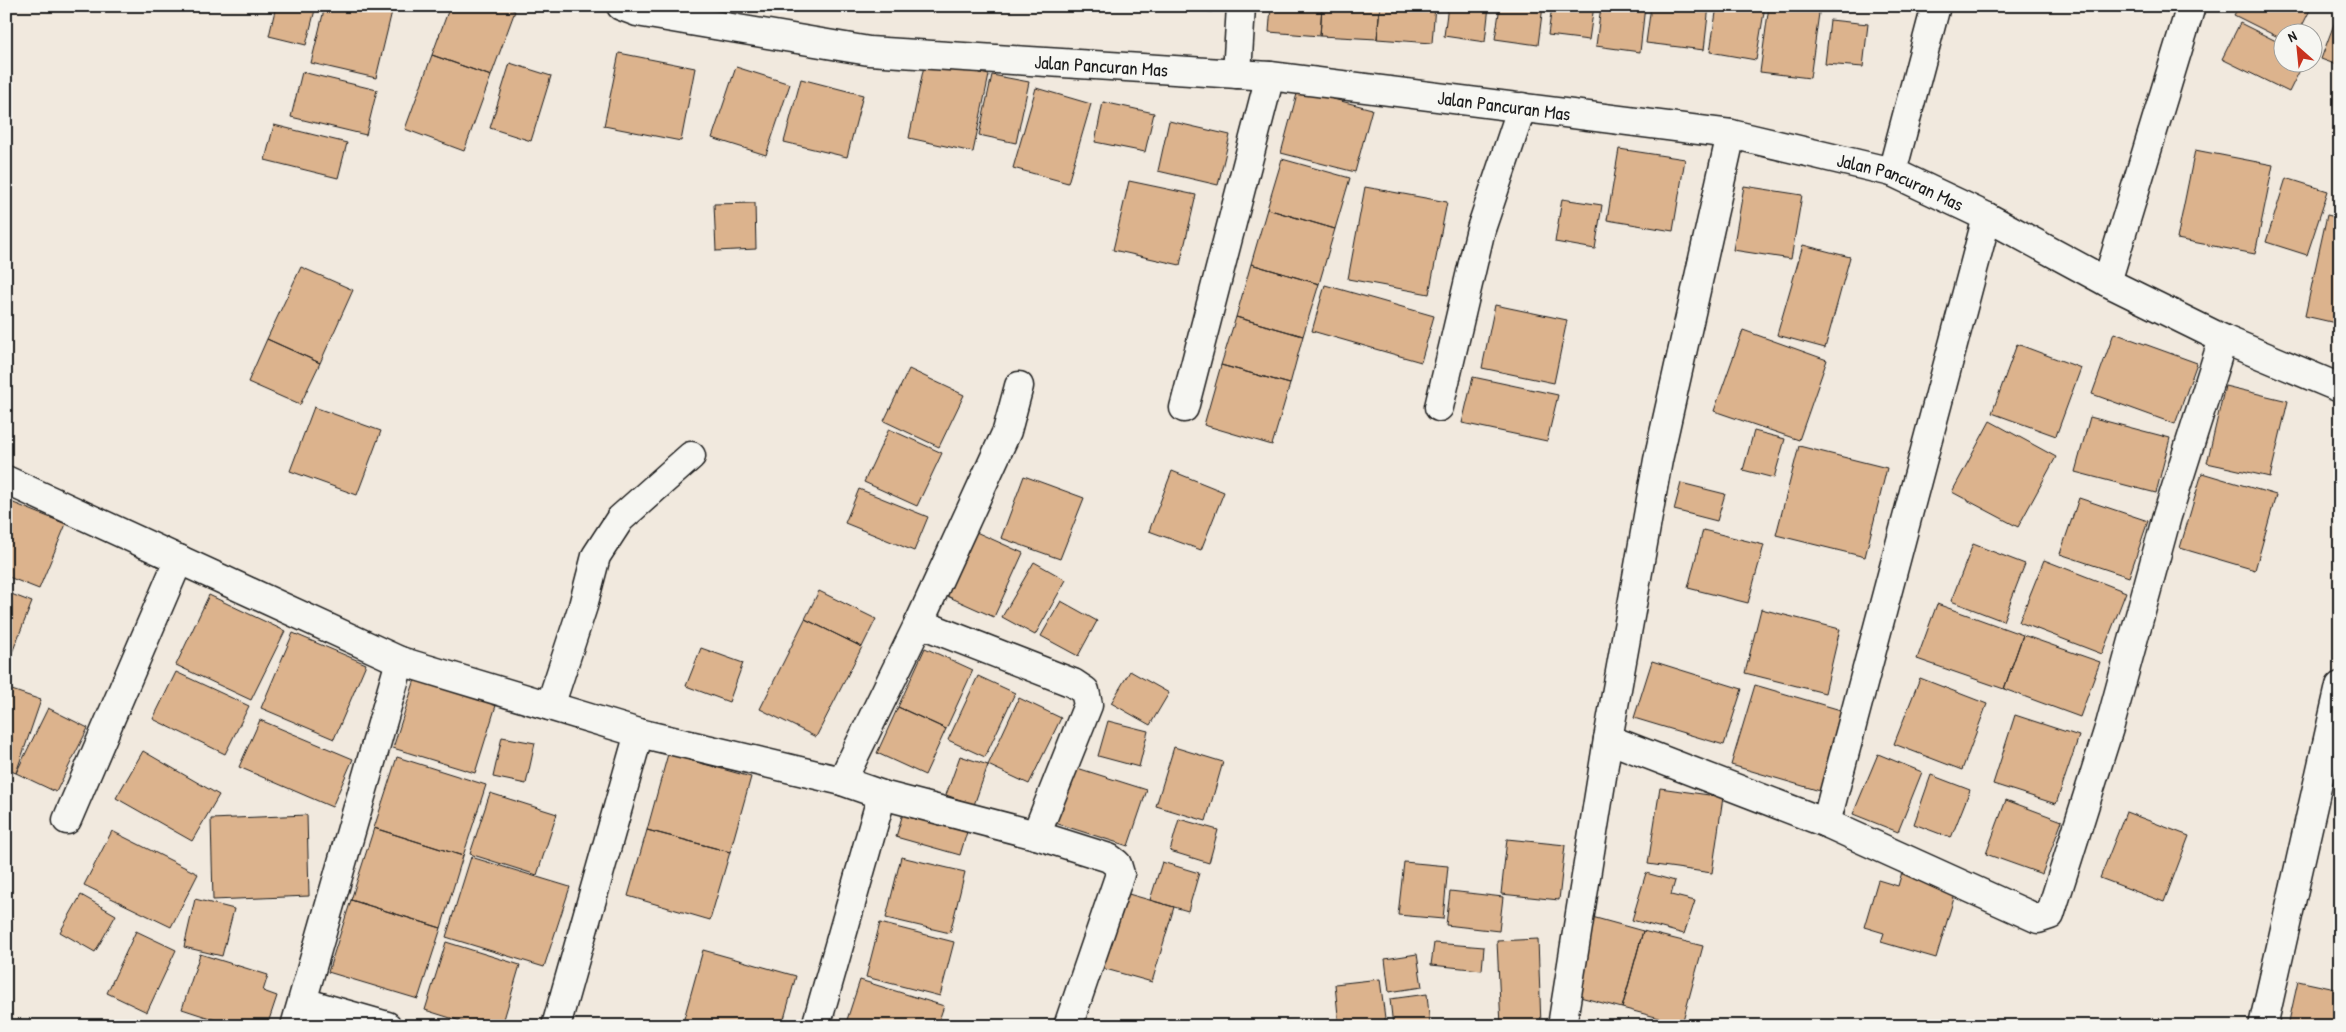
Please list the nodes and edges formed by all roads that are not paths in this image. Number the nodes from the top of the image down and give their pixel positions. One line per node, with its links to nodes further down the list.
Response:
1 (1241, 6): 5 (street)
2 (1936, 6): 9 (street)
3 (2191, 6): 11 (street)
4 (631, 8): 5 (street, Jalan Pancuran Mas)
5 (1237, 74): 6 (street, Jalan Pancuran Mas)
6 (1270, 76): 7 (street, Jalan Pancuran Mas); 16 (street)
7 (1522, 107): 8 (street, Jalan Pancuran Mas); 15 (street)
8 (1731, 134): 9 (street, Jalan Pancuran Mas); 25 (street)
9 (1892, 172): 10 (street, Jalan Pancuran Mas)
10 (1986, 217): 11 (street, Jalan Pancuran Mas); 29 (street)
11 (2107, 282): 12 (street, Jalan Pancuran Mas)
12 (2223, 339): 14 (street, Jalan Pancuran Mas); 29 (street)
13 (1019, 386): 20 (street)
14 (2340, 388)
15 (1439, 407)
16 (1184, 408)
17 (690, 456): 23 (street)
18 (6, 480): 19 (street)
19 (179, 559): 21 (street); 28 (street)
20 (919, 623): 26 (street); 30 (street)
21 (400, 661): 23 (street); 31 (street)
22 (2340, 686): 37 (street)
23 (550, 706): 24 (street)
24 (639, 733): 26 (street); 33 (street)
25 (1608, 740): 29 (street); 36 (street)
26 (842, 781): 27 (street)
27 (882, 795): 30 (street); 34 (street)
28 (67, 820)
29 (1826, 823)
30 (1036, 835): 35 (street)
31 (299, 1014): 32 (street)
32 (386, 1026)
33 (556, 1026)
34 (816, 1026)
35 (1068, 1026)
36 (1562, 1026)
37 (2263, 1026)

